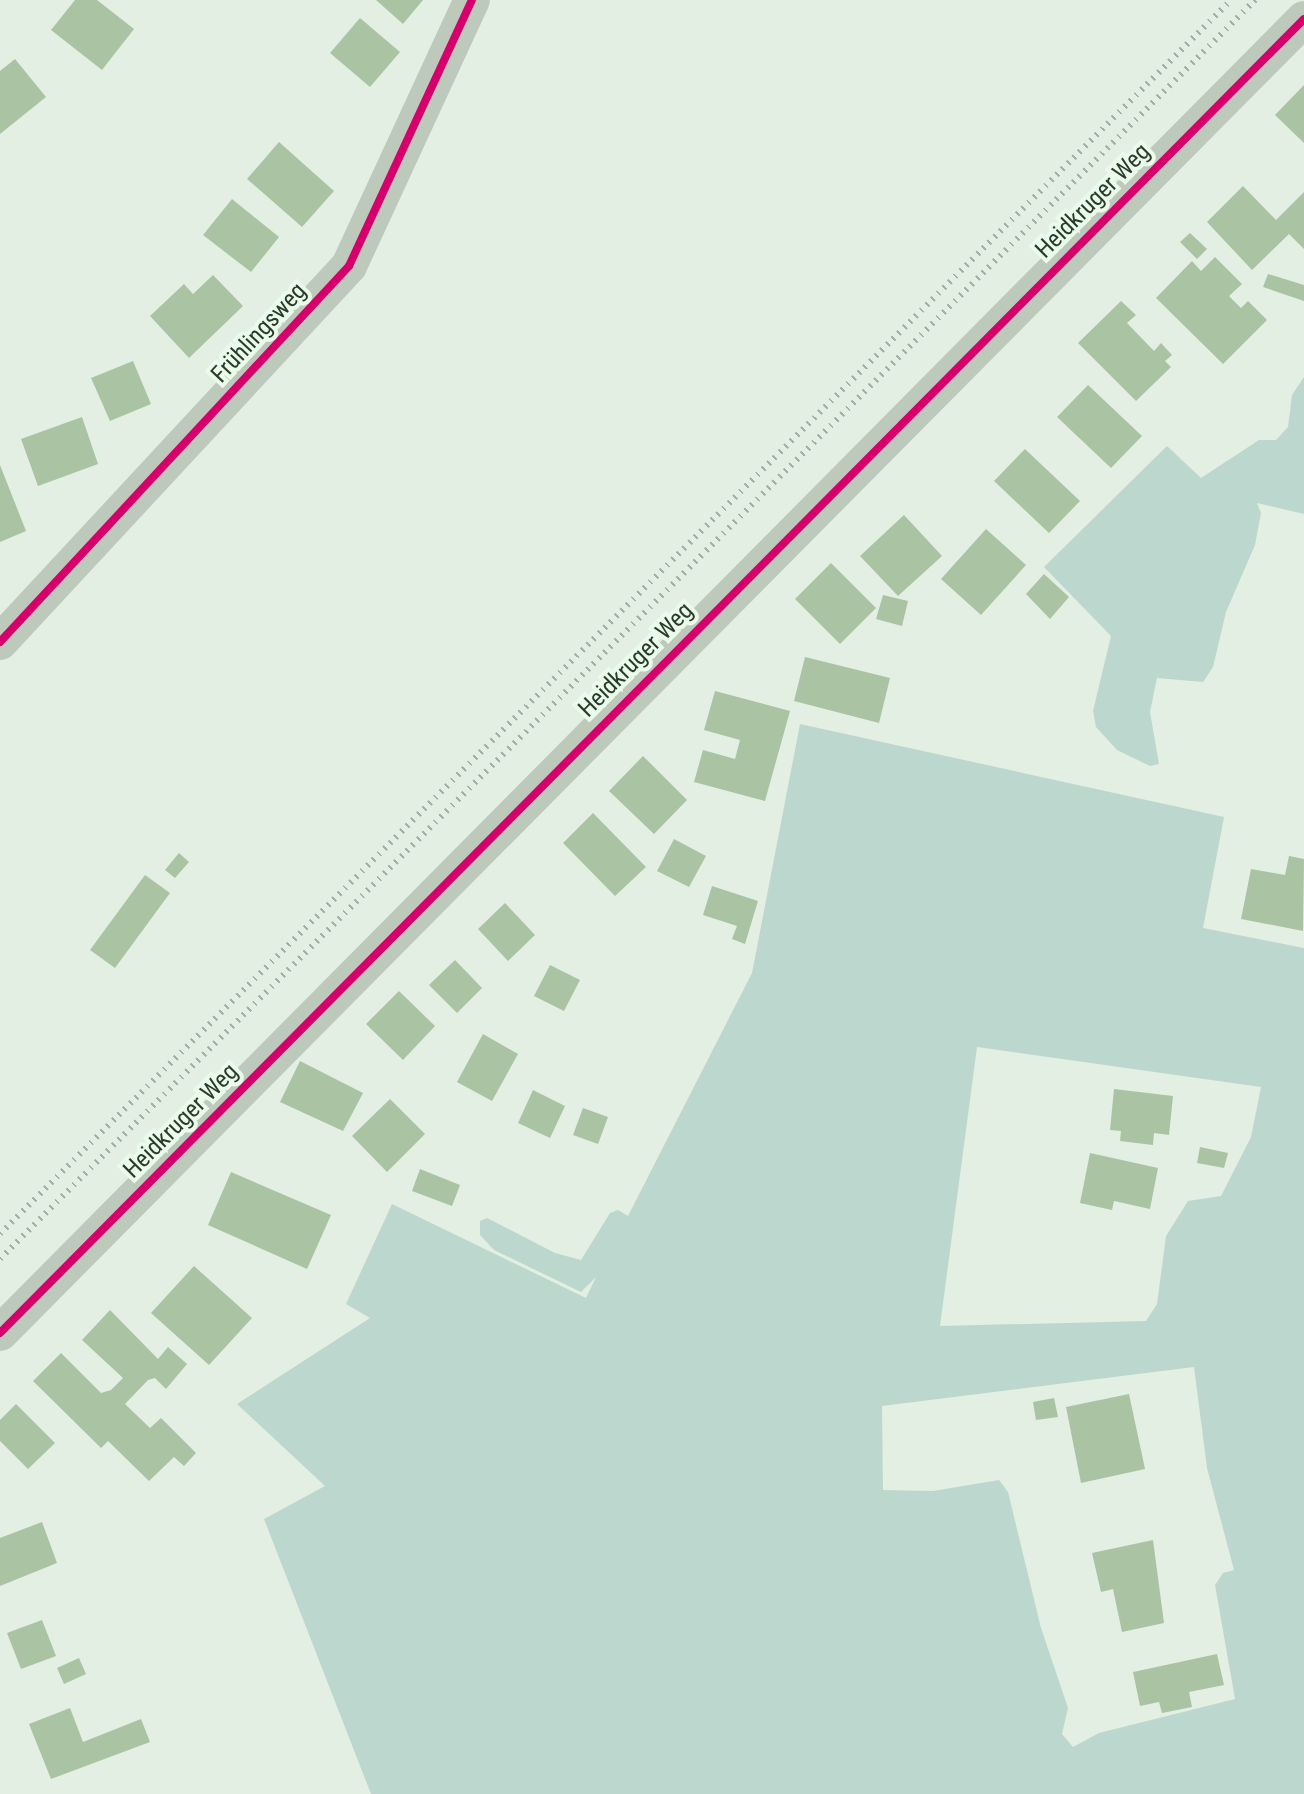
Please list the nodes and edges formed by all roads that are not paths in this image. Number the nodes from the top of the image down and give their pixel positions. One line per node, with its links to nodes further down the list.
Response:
1 (472, 0): 3 (street, Frühlingsweg)
2 (1304, 19): 4 (street, Heidkruger Weg)
3 (0, 642)
4 (0, 1333)

